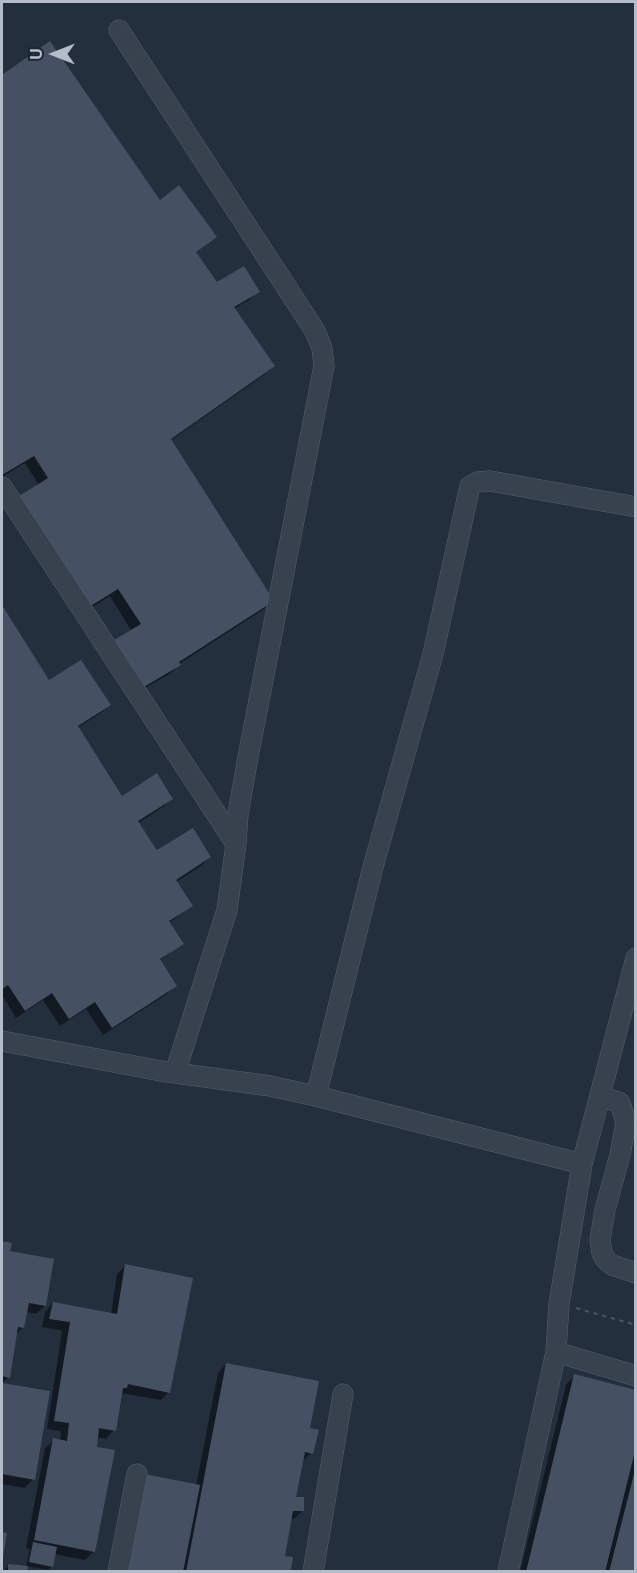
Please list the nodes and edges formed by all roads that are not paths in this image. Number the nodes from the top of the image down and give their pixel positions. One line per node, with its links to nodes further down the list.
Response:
1 (119, 30): 4 (lane)
2 (2, 487): 4 (lane)
3 (636, 507): 8 (lane)
4 (236, 844): 7 (lane)
5 (636, 958): 9 (lane)
6 (2, 1041): 7 (lane)
7 (175, 1073): 8 (lane)
8 (316, 1096): 10 (lane)
9 (600, 1096): 10 (lane); 11 (lane)
10 (582, 1164): 12 (lane)
11 (636, 1274)
12 (556, 1352): 13 (lane); 18 (lane)
13 (636, 1376)
14 (343, 1394): 17 (lane)
15 (137, 1474): 16 (lane)
16 (118, 1572)
17 (313, 1572)
18 (508, 1572)

